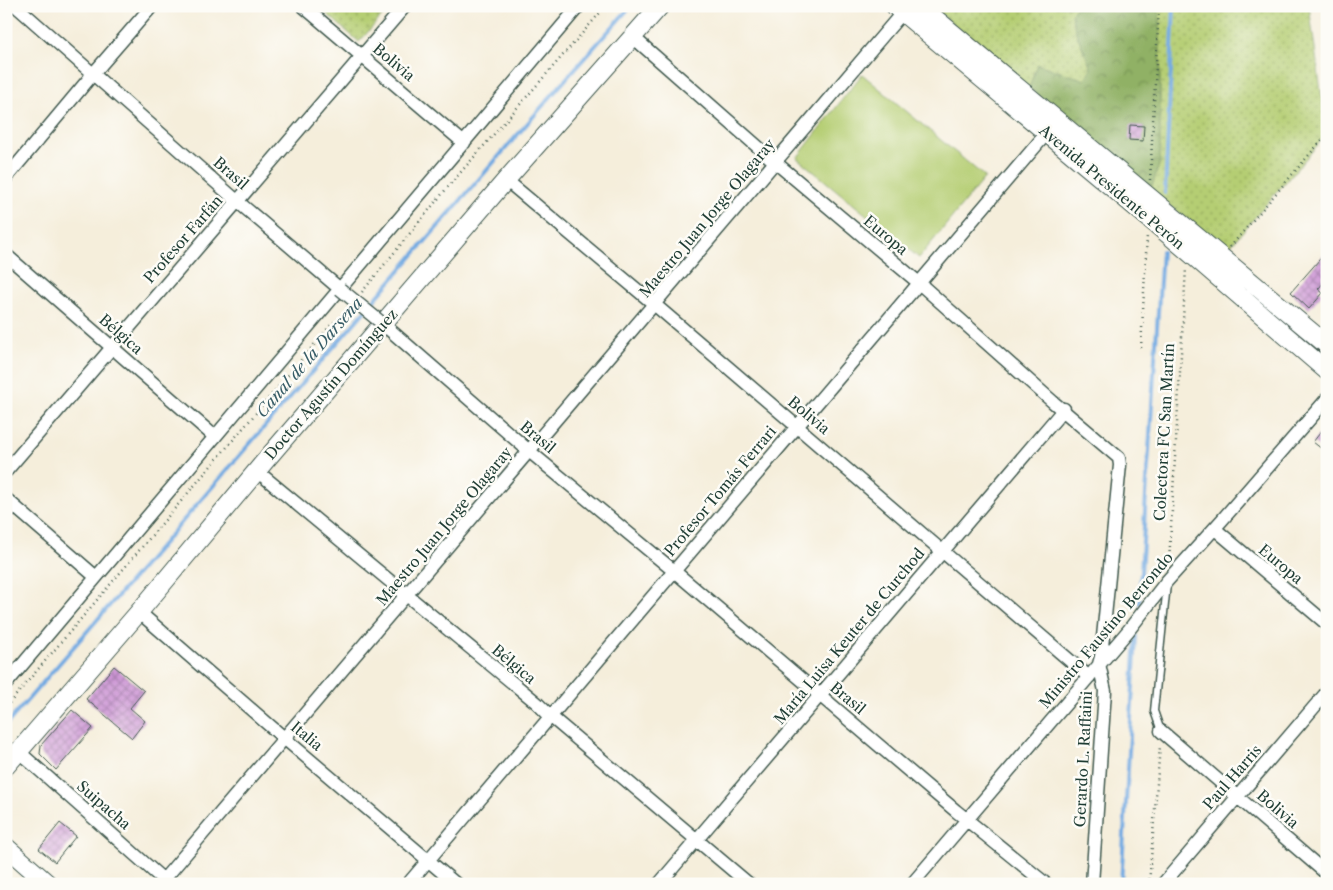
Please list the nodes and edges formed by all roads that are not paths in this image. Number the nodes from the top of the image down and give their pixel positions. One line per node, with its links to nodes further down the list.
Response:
1 (16, 6): 11 (street, Brasil)
2 (152, 6): 11 (street)
3 (303, 6): 10 (street, Bolivia)
4 (404, 6): 10 (street, Profesor Farfán)
5 (579, 6): 13 (street)
6 (660, 6): 9 (main road, Doctor Agustín Domínguez)
7 (920, 6): 12 (main road, Avenida Presidente Perón)
8 (902, 8): 12 (main road, Avenida Presidente Perón); 14 (street, Maestro Juan Jorge Olagaray)
9 (632, 37): 14 (street, Europa); 16 (main road, Doctor Agustín Domínguez)
10 (362, 56): 13 (street, Bolivia); 17 (street, Profesor Farfán)
11 (93, 74): 15 (street); 17 (street, Brasil)
12 (1052, 126): 19 (main road, Avenida Presidente Perón); 19 (main road, Avenida Presidente Perón); 20 (street, Profesor Tomás Ferrari)
13 (464, 143): 21 (street)
14 (775, 162): 20 (street, Europa); 22 (street, Maestro Juan Jorge Olagaray)
15 (6, 178)
16 (506, 180): 22 (street, Bolivia); 23 (main road, Doctor Agustín Domínguez)
17 (237, 201): 21 (street, Brasil); 25 (street, Profesor Farfán)
18 (6, 255): 25 (street, Bélgica)
19 (1215, 263): 24 (main road, Avenida Presidente Perón); 26 (main road, Avenida Presidente Perón)
20 (919, 283): 28 (street, Europa); 29 (street, Profesor Tomás Ferrari)
21 (340, 289): 23 (street, Brasil, bridge); 30 (street)
22 (654, 304): 29 (street, Bolivia); 31 (street, Maestro Juan Jorge Olagaray)
23 (383, 324): 31 (street, Brasil); 34 (main road, Doctor Agustín Domínguez)
24 (1327, 345)
25 (112, 348): 30 (street, Bélgica); 33 (street, Profesor Farfán)
26 (1327, 371)
27 (1327, 399): 36 (street, Ministro Faustino Berrondo)
28 (1064, 409): 32 (street, Europa); 37 (street, María Luisa Keuter de Curchod)
29 (796, 426): 37 (street, Bolivia); 38 (street, Profesor Tomás Ferrari)
30 (215, 437): 39 (street)
31 (529, 451): 38 (street, Brasil); 41 (street, Maestro Juan Jorge Olagaray)
32 (1119, 458): 44 (street, Gerardo L. Raffaini)
33 (6, 471)
34 (257, 471): 41 (street, Bélgica); 42 (main road, Doctor Agustín Domínguez)
35 (6, 499): 39 (street)
36 (1215, 529): 40 (street, Ministro Faustino Berrondo); 43 (street, Europa)
37 (943, 551): 45 (street, Bolivia); 48 (street, María Luisa Keuter de Curchod)
38 (674, 571): 48 (street, Brasil); 49 (street, Profesor Tomás Ferrari)
39 (96, 577): 46 (street)
40 (1168, 581): 44 (street, Ministro Faustino Berrondo); 50 (lane)
41 (406, 595): 49 (street, Bélgica); 51 (street, Maestro Juan Jorge Olagaray)
42 (138, 612): 51 (street, Italia); 52 (main road, Doctor Agustín Domínguez)
43 (1327, 624)
44 (1099, 664): 45 (street, Ministro Faustino Berrondo); 68 (street, Gerardo L. Raffaini)
45 (1088, 677): 55 (street, Ministro Faustino Berrondo)
46 (6, 684)
47 (1327, 692): 54 (street, Paul Harris)
48 (820, 695): 55 (street, Brasil); 56 (street, María Luisa Keuter de Curchod)
49 (550, 716): 56 (street, Bélgica); 58 (street, Profesor Tomás Ferrari)
50 (1161, 731): 54 (street, Bolivia)
51 (284, 738): 58 (street, Italia); 60 (street, Maestro Juan Jorge Olagaray)
52 (18, 751): 53 (main road, Doctor Agustín Domínguez); 60 (street, Suipacha)
53 (6, 766)
54 (1238, 796): 59 (street, Bolivia); 69 (street, Paul Harris)
55 (967, 820): 66 (street, Ministro Faustino Berrondo); 67 (street, Brasil)
56 (697, 839): 64 (street, María Luisa Keuter de Curchod); 65 (street, Bélgica)
57 (6, 847): 61 (main road)
58 (428, 860): 62 (street, Profesor Tomás Ferrari); 63 (street, Italia)
59 (1327, 874)
60 (164, 882)
61 (48, 884)
62 (408, 884)
63 (456, 884)
64 (659, 884)
65 (749, 884)
66 (912, 884)
67 (1046, 884)
68 (1092, 884)
69 (1163, 884)

